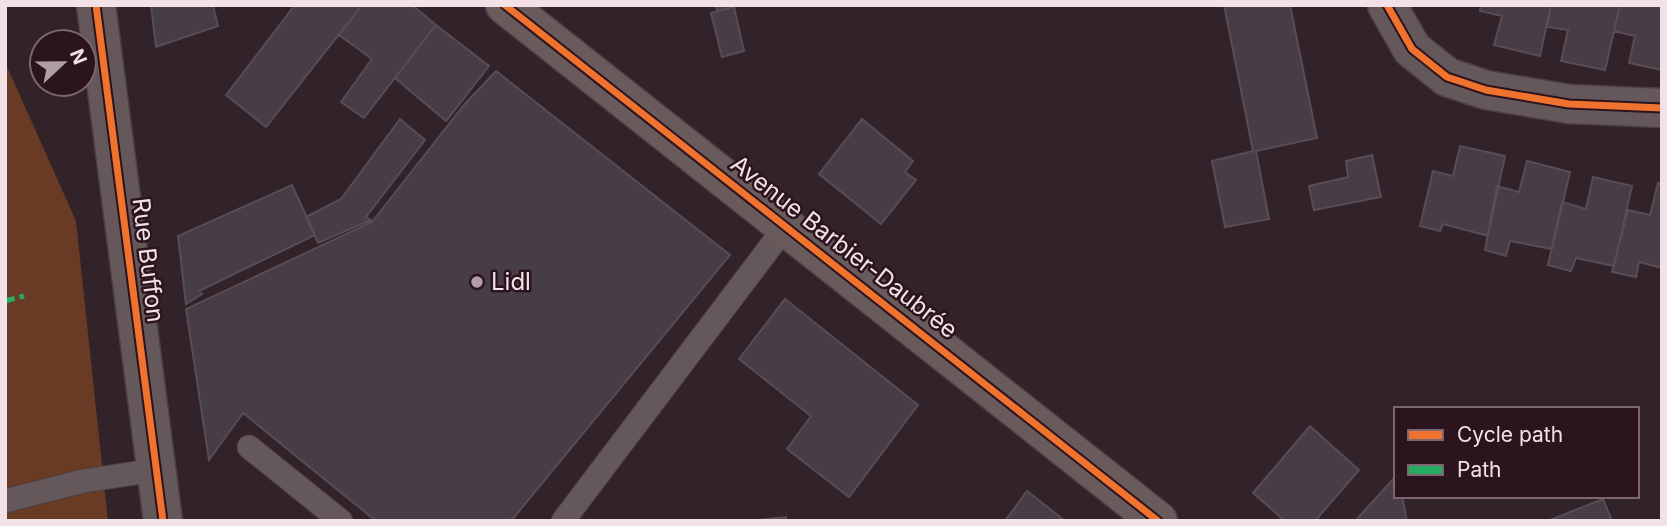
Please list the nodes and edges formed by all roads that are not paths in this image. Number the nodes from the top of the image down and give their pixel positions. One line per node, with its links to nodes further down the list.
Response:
1 (96, 5): 7 (street, Rue Buffon)
2 (505, 5): 5 (main road, Avenue Barbier-Daubrée)
3 (1387, 5): 4 (street)
4 (1662, 108)
5 (786, 226): 11 (lane); 12 (main road, Avenue Barbier-Daubrée)
6 (249, 447): 10 (lane)
7 (156, 470): 8 (lane); 9 (street, Rue Buffon)
8 (5, 501)
9 (163, 521)
10 (341, 521)
11 (563, 521)
12 (1158, 521)

